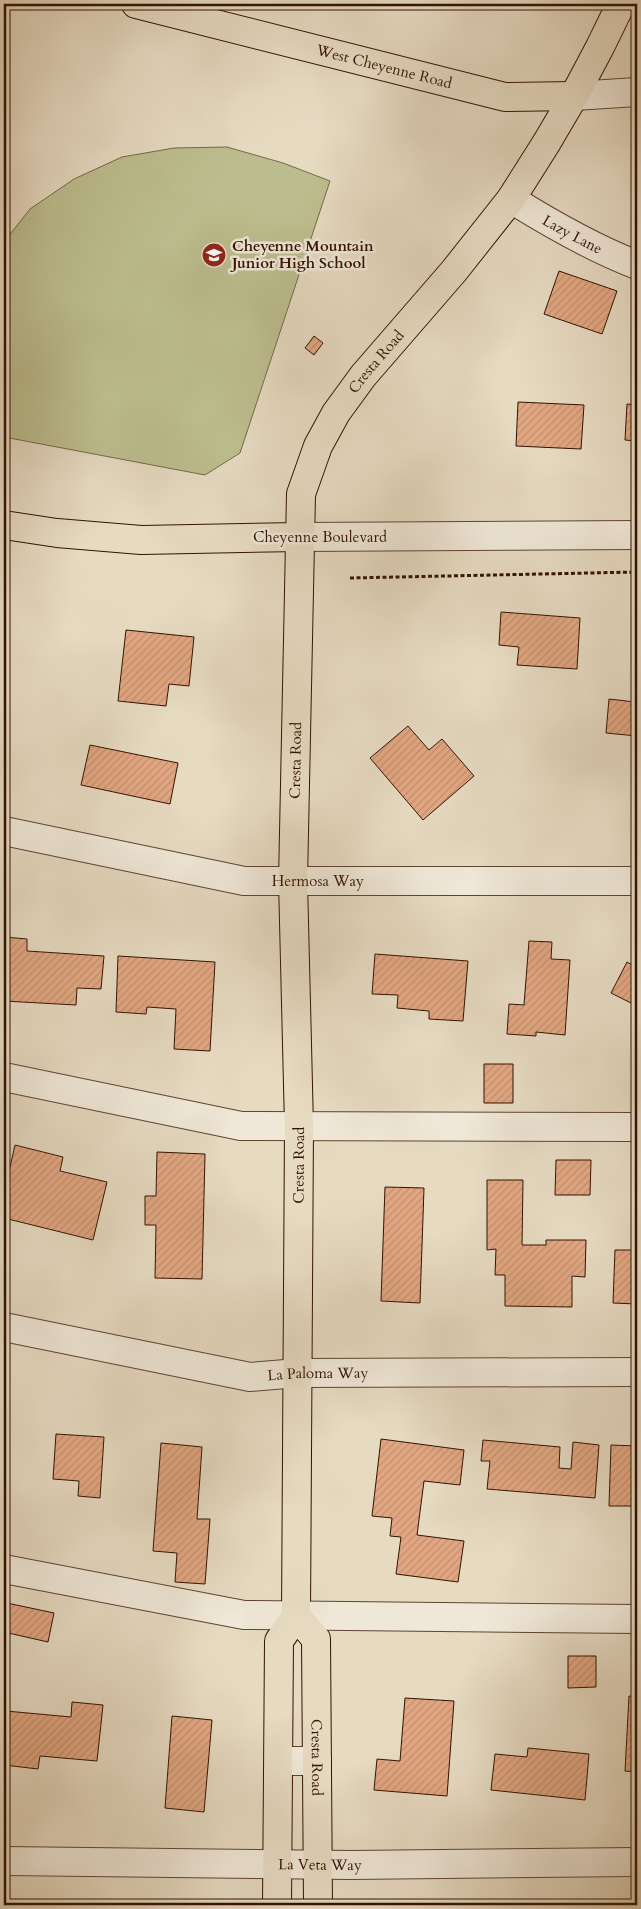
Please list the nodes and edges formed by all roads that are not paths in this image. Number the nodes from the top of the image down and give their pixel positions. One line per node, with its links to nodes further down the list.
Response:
1 (136, 4): 4 (main road, West Cheyenne Road)
2 (621, 4): 4 (main road, Cresta Road)
3 (637, 92): 4 (street, West Cheyenne Road)
4 (574, 96): 5 (main road, Cresta Road)
5 (511, 199): 6 (street, Lazy Lane); 9 (main road, Cresta Road)
6 (637, 265)
7 (4, 525): 9 (main road, Cheyenne Boulevard)
8 (637, 535): 9 (street, Cheyenne Boulevard)
9 (300, 537): 11 (main road, Cresta Road)
10 (4, 831): 11 (street, Hermosa Way)
11 (293, 881): 12 (street, Hermosa Way); 14 (main road, Cresta Road)
12 (637, 881)
13 (4, 1077): 14 (street)
14 (299, 1126): 15 (street); 18 (main road, Cresta Road)
15 (637, 1126)
16 (4, 1327): 18 (street, La Paloma Way)
17 (637, 1372): 18 (street, La Paloma Way)
18 (298, 1374): 20 (main road, Cresta Road)
19 (4, 1569): 20 (street)
20 (296, 1616): 21 (street); 22 (main road, Cresta Road); 23 (main road)
21 (637, 1620)
22 (317, 1761): 23 (street); 27 (main road, Cresta Road)
23 (279, 1762): 26 (main road)
24 (4, 1861): 26 (street, La Veta Way)
25 (637, 1862): 27 (street, La Veta Way)
26 (276, 1864): 27 (street, La Veta Way); 28 (main road)
27 (318, 1864): 29 (main road, Cresta Road)
28 (277, 1905)
29 (318, 1905)

